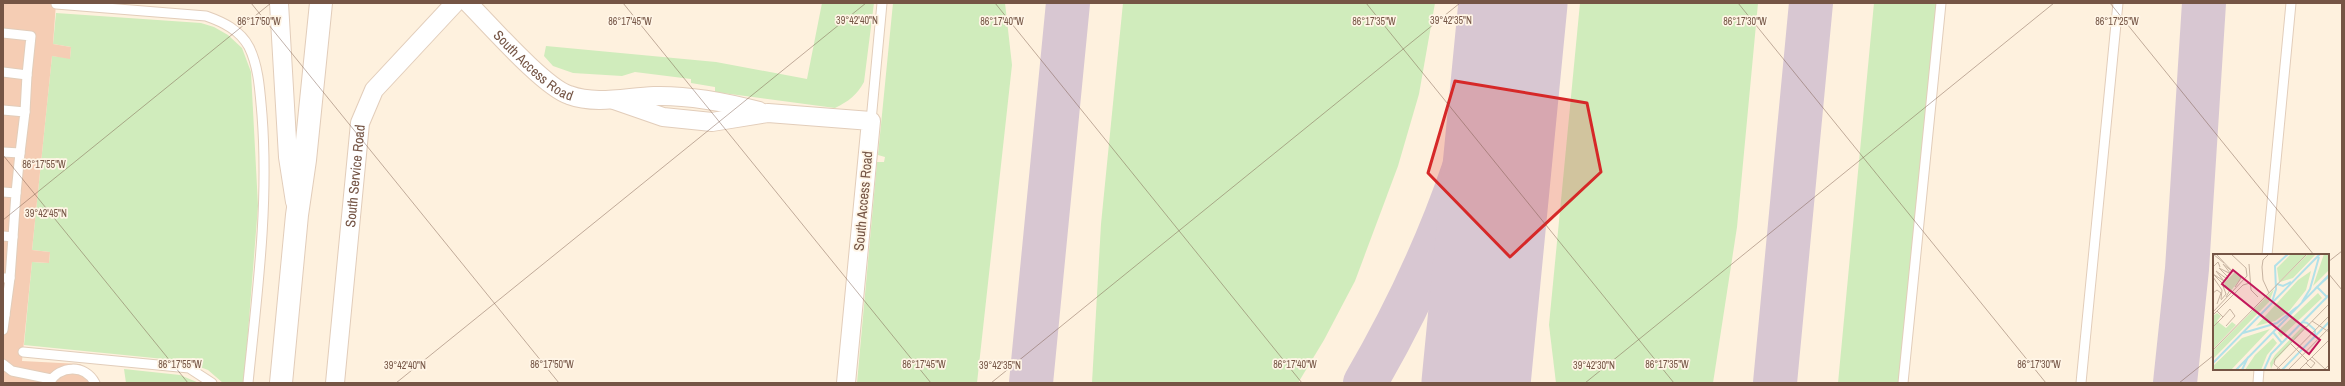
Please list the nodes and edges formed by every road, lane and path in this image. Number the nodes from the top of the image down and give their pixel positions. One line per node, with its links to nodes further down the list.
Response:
1 (279, 3): 20 (street)
2 (321, 3): 20 (street)
3 (455, 3): 35 (street, South Service Road)
4 (468, 3): 15 (street, South Access Road)
5 (882, 3): 15 (lane)
6 (1941, 3): 37 (lane)
7 (2118, 3): 38 (lane)
8 (2291, 3): 23 (lane)
9 (56, 4): 33 (lane)
10 (3, 33): 12 (lane)
11 (3, 72): 12 (lane)
12 (27, 74): 14 (lane)
13 (3, 110): 14 (lane)
14 (25, 112): 17 (lane)
15 (871, 121): 36 (street, South Access Road)
16 (3, 152): 17 (lane)
17 (20, 153): 19 (lane)
18 (3, 192): 19 (lane)
19 (16, 194): 22 (lane)
20 (297, 215): 34 (street)
21 (3, 236): 22 (lane)
22 (13, 237): 24 (lane)
23 (2267, 254)
24 (6, 278): 25 (lane)
25 (4, 315): 26 (lane)
26 (3, 330)
27 (23, 352): 32 (lane)
28 (3, 364): 30 (lane)
29 (2259, 370): 39 (lane)
30 (50, 381): 31 (lane)
31 (95, 383)
32 (212, 383)
33 (248, 383)
34 (281, 383)
35 (335, 383)
36 (846, 383)
37 (1903, 383)
38 (2081, 383)
39 (2258, 383)

